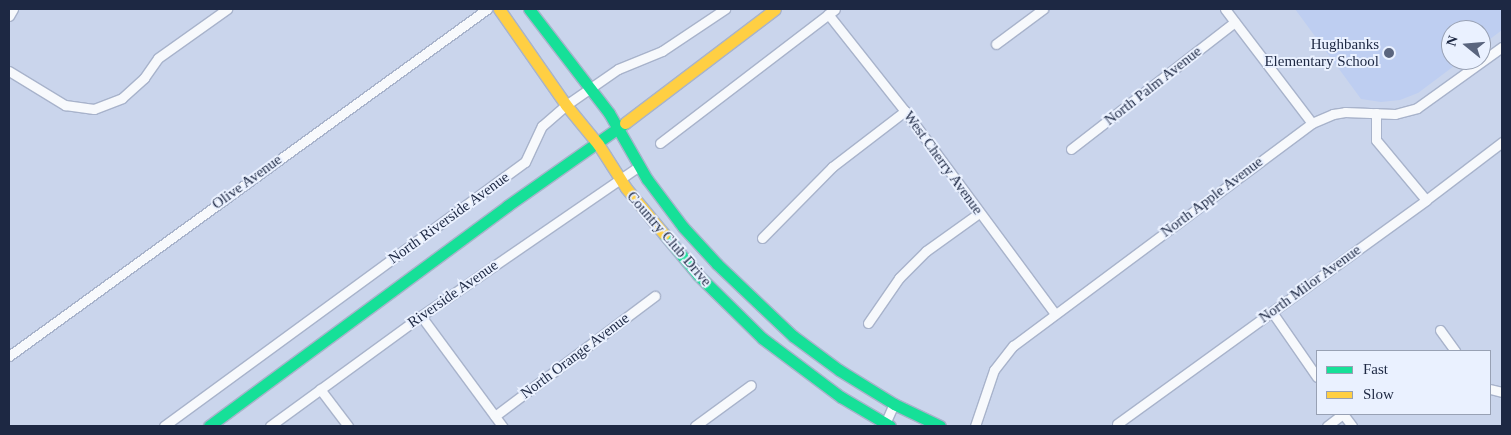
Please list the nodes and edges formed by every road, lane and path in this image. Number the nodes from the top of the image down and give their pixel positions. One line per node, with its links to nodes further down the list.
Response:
1 (14, 9): 12 (street)
2 (227, 9): 16 (street)
3 (487, 9): 39 (street, Olive Avenue)
4 (499, 9): 18 (main road, Country Club Drive)
5 (529, 9): 17 (main road, Country Club Drive)
6 (725, 9): 11 (street, North Riverside Avenue)
7 (774, 9): 22 (main road, North Riverside Avenue)
8 (1044, 9): 14 (street)
9 (1225, 9): 13 (street)
10 (832, 11): 19 (street, West Cherry Avenue); 24 (street)
11 (713, 12): 17 (street, North Riverside Avenue)
12 (9, 16)
13 (1234, 22): 21 (street); 26 (street, North Palm Avenue)
14 (996, 44)
15 (1502, 46): 20 (street, North Apple Avenue)
16 (9, 71)
17 (590, 88): 18 (street, North Riverside Avenue); 22 (main road, Country Club Drive)
18 (566, 105): 25 (main road, Country Club Drive); 48 (street, North Riverside Avenue)
19 (905, 111): 30 (street, West Cherry Avenue); 31 (street)
20 (1376, 113): 21 (street, North Apple Avenue); 29 (street)
21 (1312, 122): 34 (street, North Apple Avenue)
22 (618, 128): 25 (main road, North Riverside Avenue); 27 (main road, Country Club Drive)
23 (1502, 142): 29 (street, North Milor Avenue)
24 (660, 143)
25 (598, 144): 28 (main road, Country Club Drive); 49 (main road, North Riverside Avenue)
26 (1071, 149)
27 (639, 166): 28 (street, Riverside Avenue); 43 (main road, Country Club Drive)
28 (620, 179): 35 (street, Riverside Avenue); 54 (main road, Country Club Drive)
29 (1426, 200): 33 (street, North Milor Avenue)
30 (979, 213): 34 (street, West Cherry Avenue); 36 (street)
31 (762, 238)
32 (655, 296): 46 (street, North Orange Avenue)
33 (1272, 312): 40 (street); 47 (street, North Milor Avenue)
34 (1055, 314): 56 (street, North Apple Avenue)
35 (421, 316): 42 (street, Riverside Avenue); 46 (street)
36 (868, 323)
37 (1440, 330): 38 (street)
38 (1454, 350)
39 (9, 356)
40 (1316, 376)
41 (751, 385): 53 (street)
42 (320, 389): 50 (street, Riverside Avenue); 51 (street)
43 (894, 404): 54 (street); 55 (main road, Country Club Drive)
44 (1342, 415): 57 (street)
45 (1344, 415): 58 (street)
46 (495, 416): 52 (street)
47 (1117, 424)
48 (164, 426)
49 (209, 426)
50 (270, 426)
51 (348, 426)
52 (502, 426)
53 (695, 426)
54 (886, 426)
55 (940, 426)
56 (975, 426)
57 (1327, 426)
58 (1352, 426)

